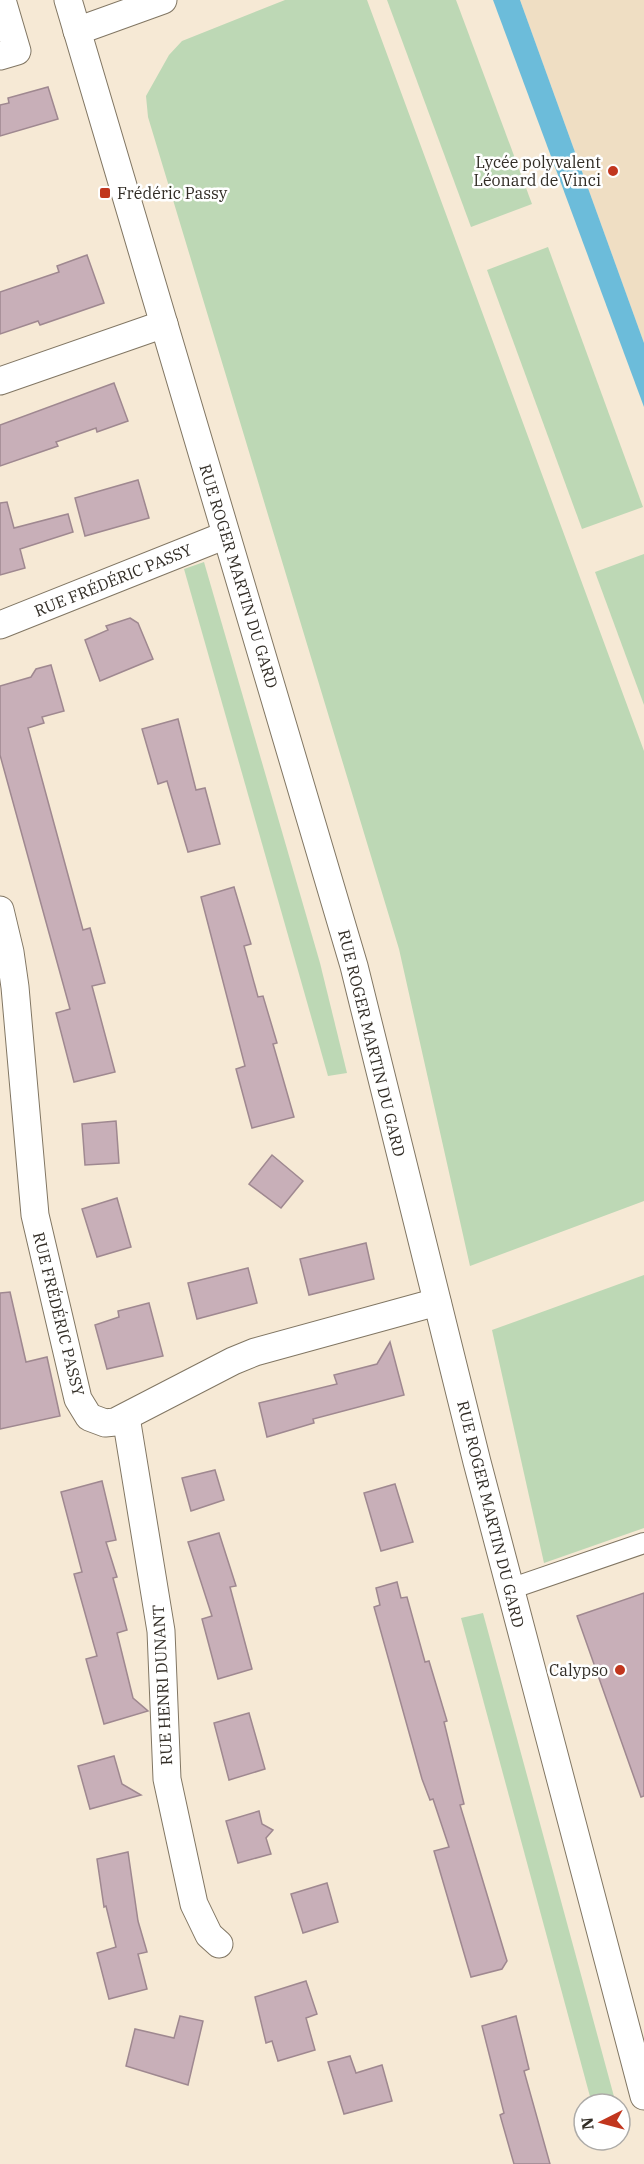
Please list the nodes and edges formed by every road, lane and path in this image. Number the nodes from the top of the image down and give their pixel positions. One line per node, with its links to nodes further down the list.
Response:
1 (2, 0): 5 (street)
2 (68, 0): 4 (street, RUE ROGER MARTIN DU GARD)
3 (163, 0): 4 (street)
4 (77, 31): 6 (street, RUE ROGER MARTIN DU GARD)
5 (0, 56)
6 (164, 324): 7 (street); 8 (street, RUE ROGER MARTIN DU GARD)
7 (0, 381)
8 (226, 535): 9 (street, RUE FRÉDÉRIC PASSY); 11 (street, RUE ROGER MARTIN DU GARD)
9 (0, 625)
10 (0, 910): 12 (street, RUE FRÉDÉRIC PASSY)
11 (437, 1302): 12 (street, RUE FRÉDÉRIC PASSY); 14 (street, RUE ROGER MARTIN DU GARD)
12 (126, 1417): 15 (street, RUE HENRI DUNANT)
13 (644, 1543): 14 (street)
14 (510, 1589): 16 (street, RUE ROGER MARTIN DU GARD)
15 (219, 1944)
16 (644, 2096)

